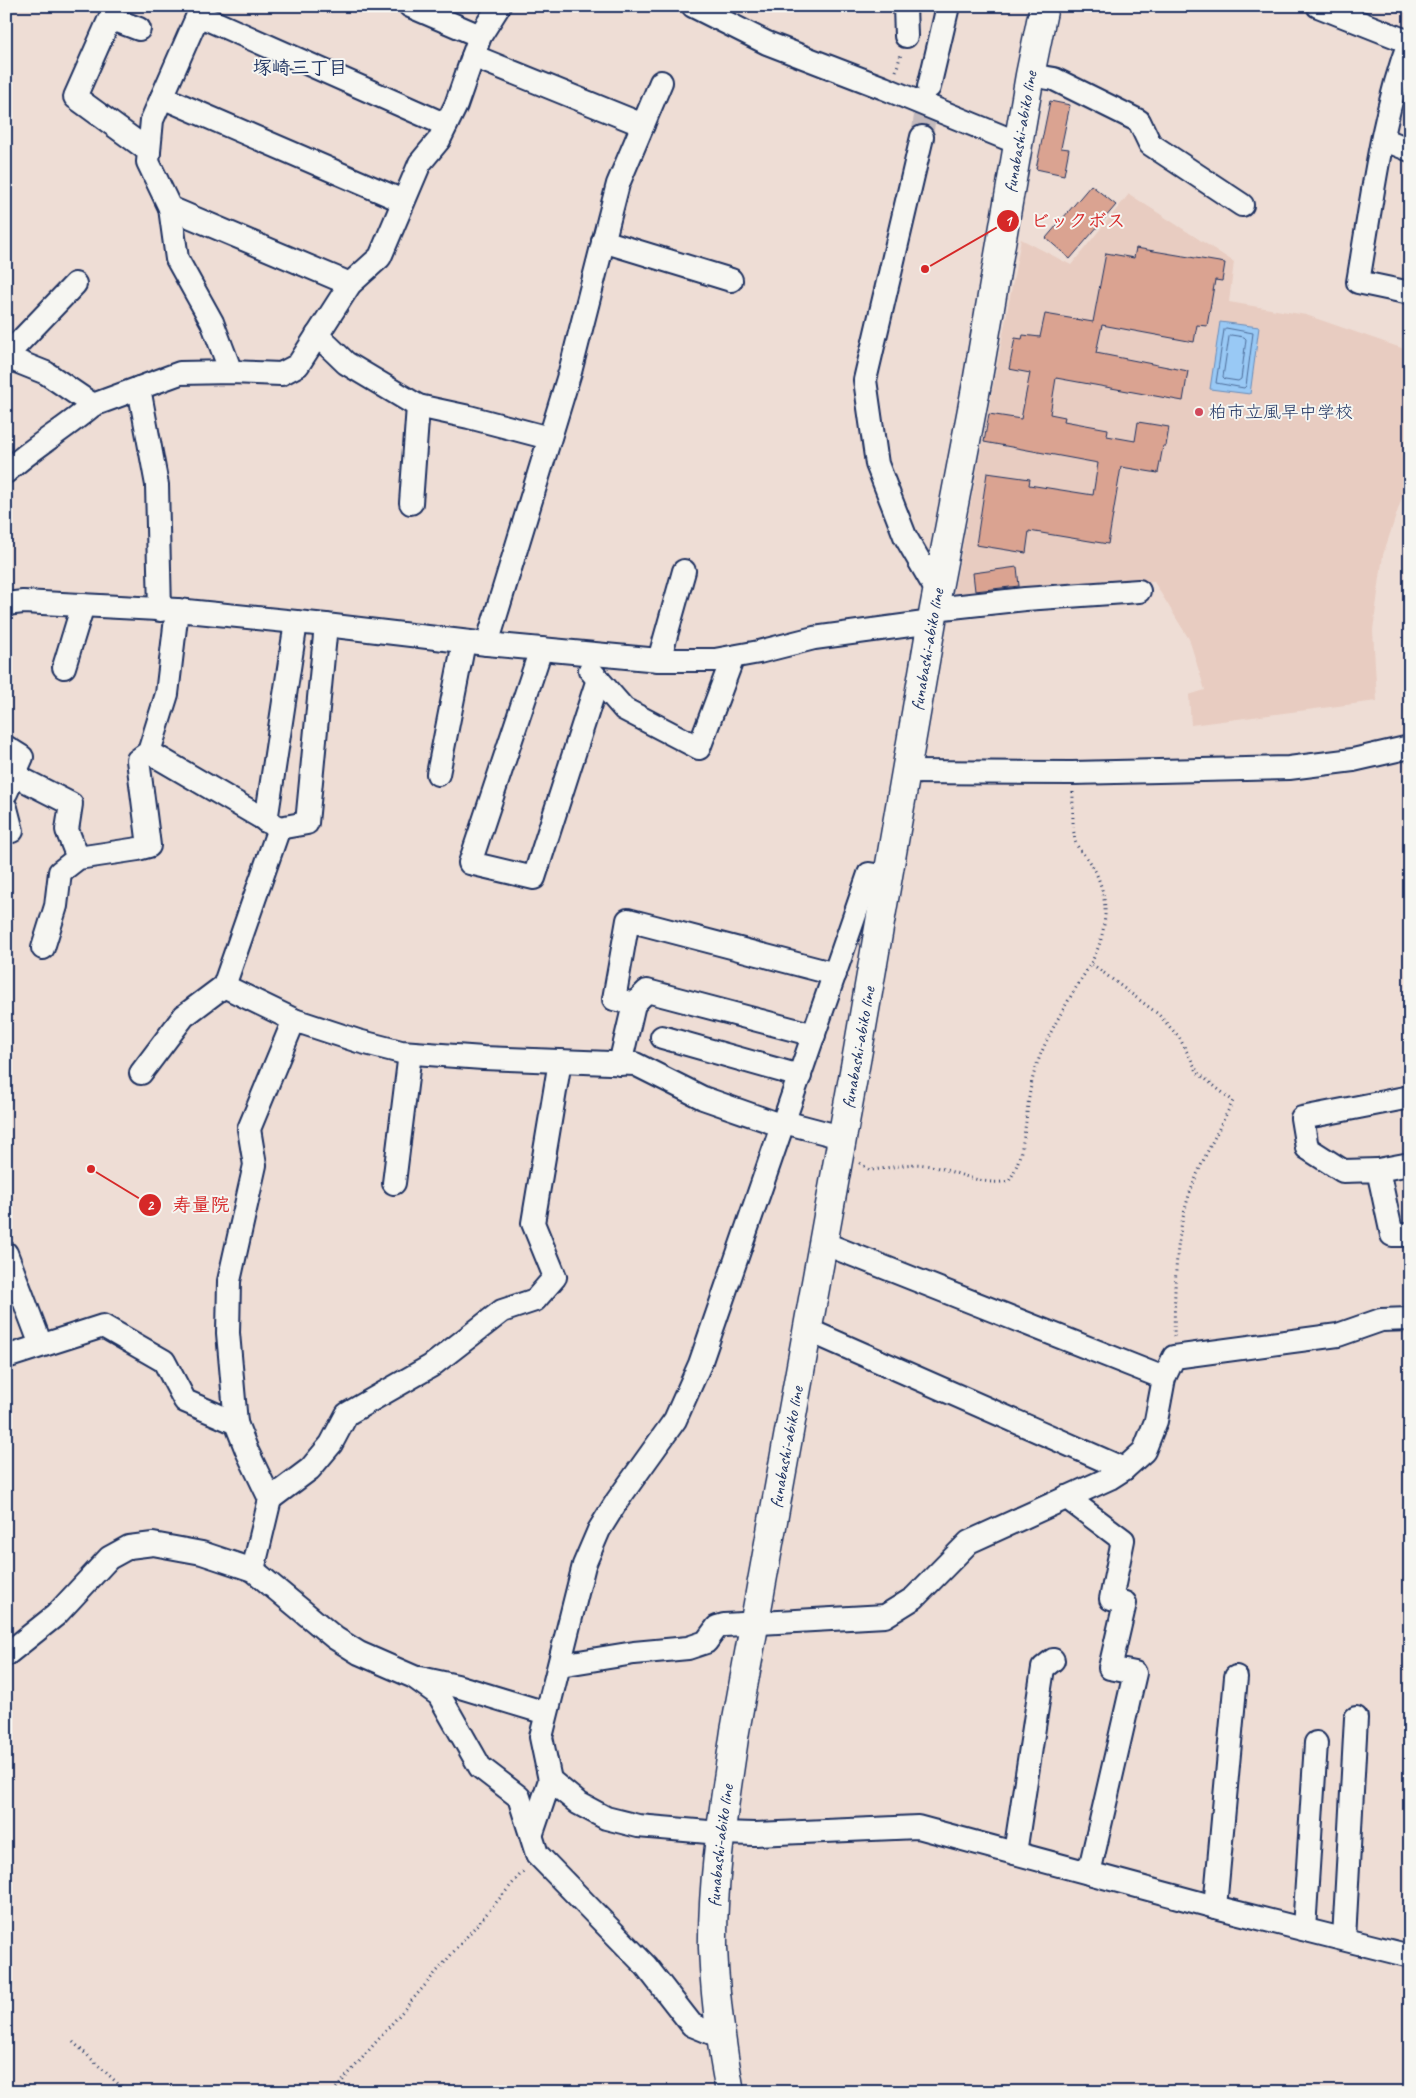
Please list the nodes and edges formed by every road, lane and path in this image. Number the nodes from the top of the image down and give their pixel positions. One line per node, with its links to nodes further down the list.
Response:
1 (410, 6): 12 (street)
2 (499, 6): 12 (street)
3 (693, 6): 22 (street)
4 (905, 6): 10 (street)
5 (948, 6): 16 (street)
6 (1044, 6): 13 (main road, funabashi-abiko line)
7 (1318, 6): 11 (street)
8 (200, 11): 17 (street); 18 (street)
9 (139, 29): 24 (street)
10 (906, 36)
11 (1409, 41): 14 (street)
12 (476, 46): 18 (street); 19 (street)
13 (1030, 75): 22 (main road, funabashi-abiko line); 26 (street)
14 (1403, 78): 21 (street)
15 (661, 82): 19 (street)
16 (930, 87)
17 (162, 97): 24 (street); 25 (street)
18 (446, 125): 25 (street)
19 (643, 125): 28 (street)
20 (922, 137): 46 (street)
21 (1383, 139): 23 (street); 32 (street)
22 (1018, 143): 46 (main road, funabashi-abiko line)
23 (1410, 150)
24 (149, 151): 27 (street)
25 (403, 201): 31 (street)
26 (1242, 205)
27 (170, 208): 31 (street); 35 (street)
28 (603, 241): 29 (street); 39 (street)
29 (731, 280)
30 (75, 284): 34 (street)
31 (350, 284): 33 (street)
32 (1410, 293)
33 (317, 335): 35 (street); 38 (street)
34 (6, 357): 37 (street)
35 (231, 372): 36 (street)
36 (139, 388): 37 (street); 47 (street)
37 (93, 404): 40 (street)
38 (418, 406): 39 (street); 41 (street)
39 (549, 438): 51 (street)
40 (6, 472)
41 (412, 503)
42 (684, 571): 55 (street)
43 (1139, 590): 46 (street)
44 (6, 604): 45 (street)
45 (83, 605): 47 (street); 56 (street)
46 (935, 608): 54 (street); 61 (main road, funabashi-abiko line)
47 (168, 610): 48 (street); 60 (street)
48 (296, 622): 49 (street); 66 (street)
49 (326, 625): 50 (street); 66 (street)
50 (464, 642): 51 (street); 63 (street)
51 (487, 644): 52 (street)
52 (540, 650): 53 (street); 57 (street)
53 (575, 652): 55 (street); 57 (street)
54 (732, 657): 55 (street); 57 (street)
55 (659, 660)
56 (64, 667)
57 (598, 679)
58 (6, 747): 64 (street)
59 (1410, 747): 62 (street)
60 (149, 752): 66 (street); 68 (street)
61 (906, 772): 62 (street); 69 (main road, funabashi-abiko line)
62 (1072, 773): 71 (path)
63 (438, 774)
64 (10, 784): 68 (street)
65 (6, 808): 67 (street)
66 (273, 824): 73 (street)
67 (6, 832)
68 (78, 858): 70 (street)
69 (888, 877): 72 (street); 85 (main road, funabashi-abiko line)
70 (42, 948)
71 (1092, 964): 85 (path); 96 (path)
72 (835, 974): 74 (street); 76 (street)
73 (224, 986): 75 (street); 81 (street)
74 (634, 1004): 76 (street); 80 (street)
75 (294, 1020): 78 (street); 98 (street)
76 (814, 1034): 82 (street)
77 (662, 1037): 82 (street)
78 (410, 1053): 79 (street); 88 (street)
79 (560, 1061): 80 (street); 101 (street)
80 (620, 1064): 84 (street)
81 (141, 1073)
82 (800, 1076): 84 (street)
83 (1410, 1097): 87 (street)
84 (784, 1124): 85 (street); 106 (street)
85 (840, 1143): 90 (main road, funabashi-abiko line)
86 (1410, 1164): 87 (street)
87 (1378, 1170): 89 (street)
88 (394, 1183)
89 (1410, 1235)
90 (823, 1243): 93 (main road, funabashi-abiko line); 97 (street)
91 (6, 1253): 94 (street)
92 (1410, 1319): 96 (street)
93 (808, 1330): 99 (street); 103 (main road, funabashi-abiko line)
94 (41, 1345): 95 (street); 98 (street)
95 (6, 1357)
96 (1174, 1357): 97 (street)
97 (1164, 1378): 99 (street)
98 (236, 1423): 101 (street)
99 (1124, 1469): 100 (street)
100 (1066, 1497): 103 (street); 116 (street)
101 (270, 1499): 102 (street)
102 (253, 1570): 104 (street); 107 (street)
103 (754, 1624): 106 (street); 113 (main road, funabashi-abiko line)
104 (6, 1655)
105 (1054, 1660): 115 (street)
106 (560, 1665): 109 (street)
107 (414, 1677): 109 (street); 114 (street)
108 (1236, 1677): 117 (street)
109 (546, 1713): 112 (street)
110 (1356, 1718): 119 (street)
111 (1316, 1743): 118 (street)
112 (550, 1780): 113 (street); 114 (street)
113 (720, 1833): 115 (street); 121 (main road, funabashi-abiko line)
114 (535, 1844): 121 (street); 124 (path)
115 (1015, 1853): 116 (street)
116 (1089, 1873): 117 (street)
117 (1215, 1907): 118 (street)
118 (1304, 1929): 119 (street)
119 (1344, 1939): 120 (street)
120 (1410, 1956)
121 (720, 2036): 125 (main road, funabashi-abiko line)
122 (73, 2042): 123 (path)
123 (127, 2092)
124 (333, 2092)
125 (730, 2092)

